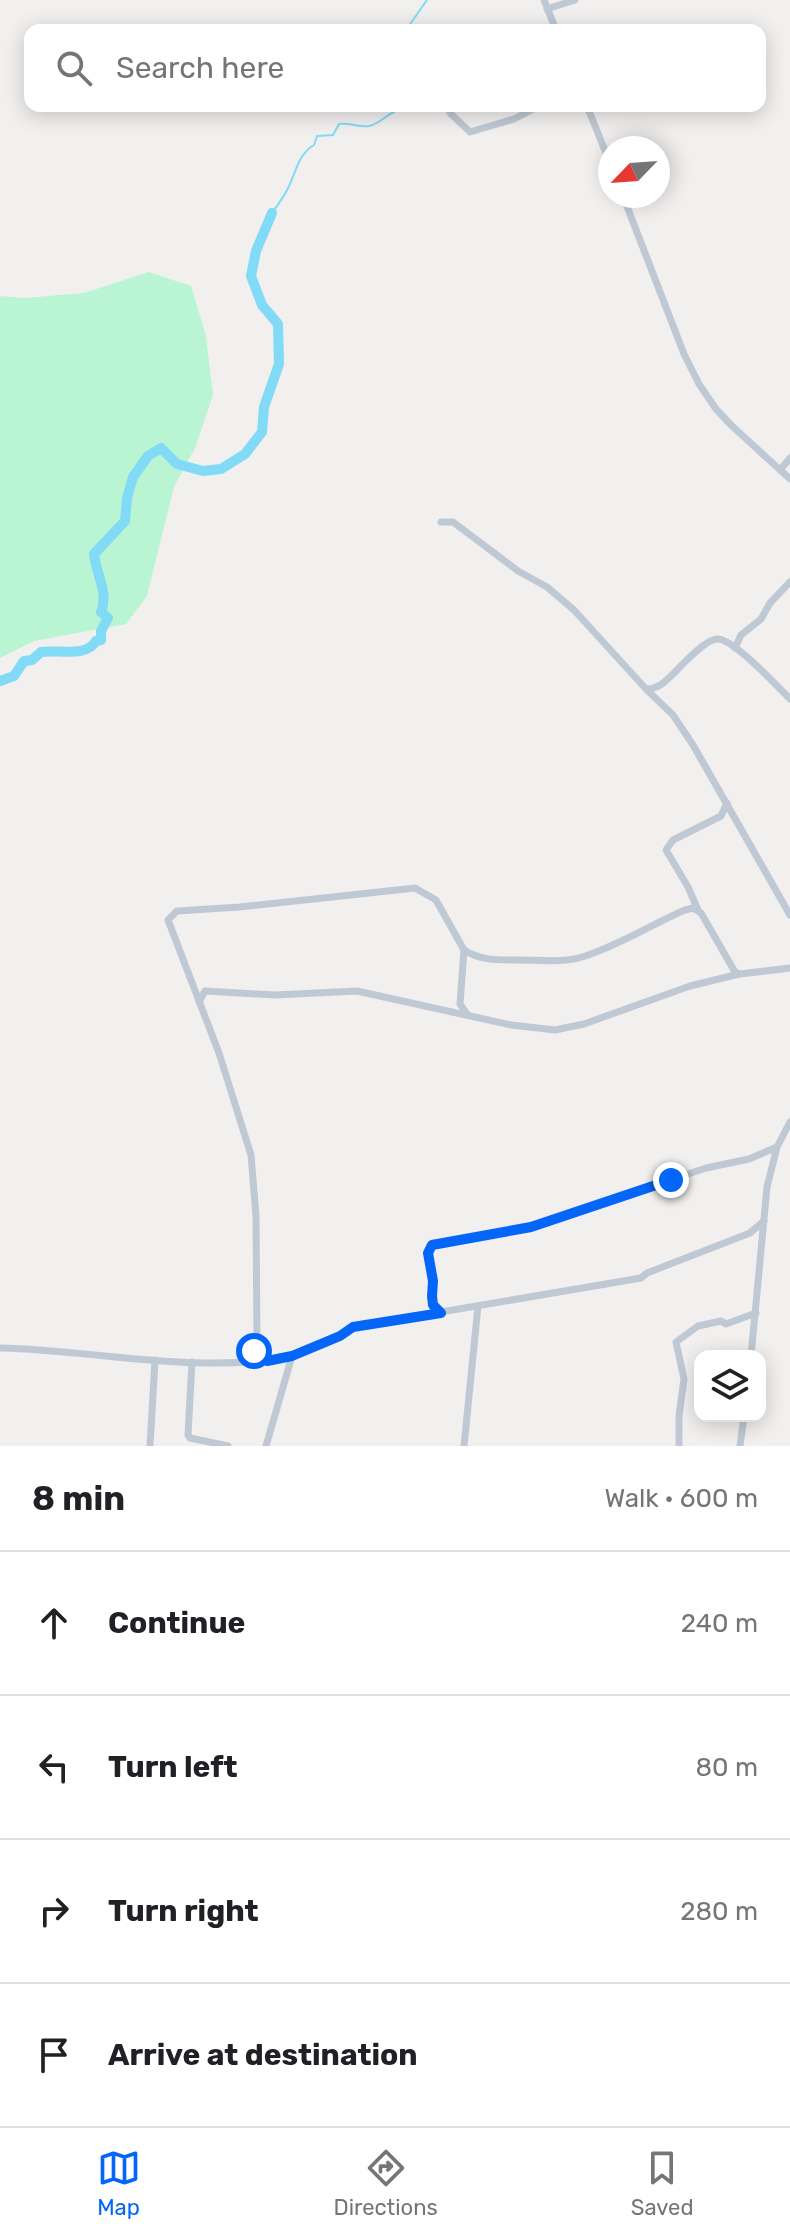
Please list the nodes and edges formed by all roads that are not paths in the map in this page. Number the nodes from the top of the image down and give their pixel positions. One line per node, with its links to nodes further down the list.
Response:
1 (544, 0): 3 (street)
2 (575, 0): 3 (street)
3 (547, 9): 4 (street)
4 (553, 24)
5 (527, 112): 7 (street)
6 (589, 112): 8 (street)
7 (450, 113)
8 (599, 136)
9 (628, 208): 11 (street)
10 (790, 458): 11 (street)
11 (780, 470): 12 (street)
12 (790, 479)
13 (441, 522): 19 (street)
14 (790, 582): 15 (street)
15 (741, 635): 16 (street); 17 (street)
16 (724, 639): 17 (street); 18 (street)
17 (735, 648): 20 (street)
18 (661, 685): 19 (street); 21 (street)
19 (646, 689): 21 (street)
20 (790, 699)
21 (656, 700): 22 (street)
22 (727, 803): 23 (street); 24 (street)
23 (721, 816): 24 (street); 25 (street)
24 (733, 816): 28 (street)
25 (694, 899): 26 (street); 27 (street)
26 (685, 910): 27 (street); 29 (street)
27 (698, 910): 31 (street)
28 (790, 915)
29 (464, 950): 32 (street); 33 (street)
30 (790, 968): 31 (street)
31 (740, 974): 33 (street)
32 (199, 1004): 33 (street); 40 (street)
33 (468, 1015)
34 (790, 1122): 35 (street)
35 (777, 1147): 36 (street); 38 (street)
36 (764, 1221): 37 (street); 39 (street)
37 (478, 1306): 38 (street); 52 (street)
38 (441, 1313): 43 (street)
39 (756, 1313): 42 (street); 53 (street)
40 (257, 1345): 45 (street); 47 (street)
41 (0, 1348): 44 (street)
42 (752, 1350)
43 (292, 1356): 45 (street); 51 (street)
44 (155, 1360): 46 (street); 49 (street)
45 (267, 1361): 47 (street)
46 (192, 1362): 47 (street); 50 (street)
47 (246, 1363)
48 (743, 1422): 54 (street)
49 (150, 1446)
50 (228, 1446)
51 (266, 1446)
52 (464, 1446)
53 (679, 1446)
54 (740, 1446)

